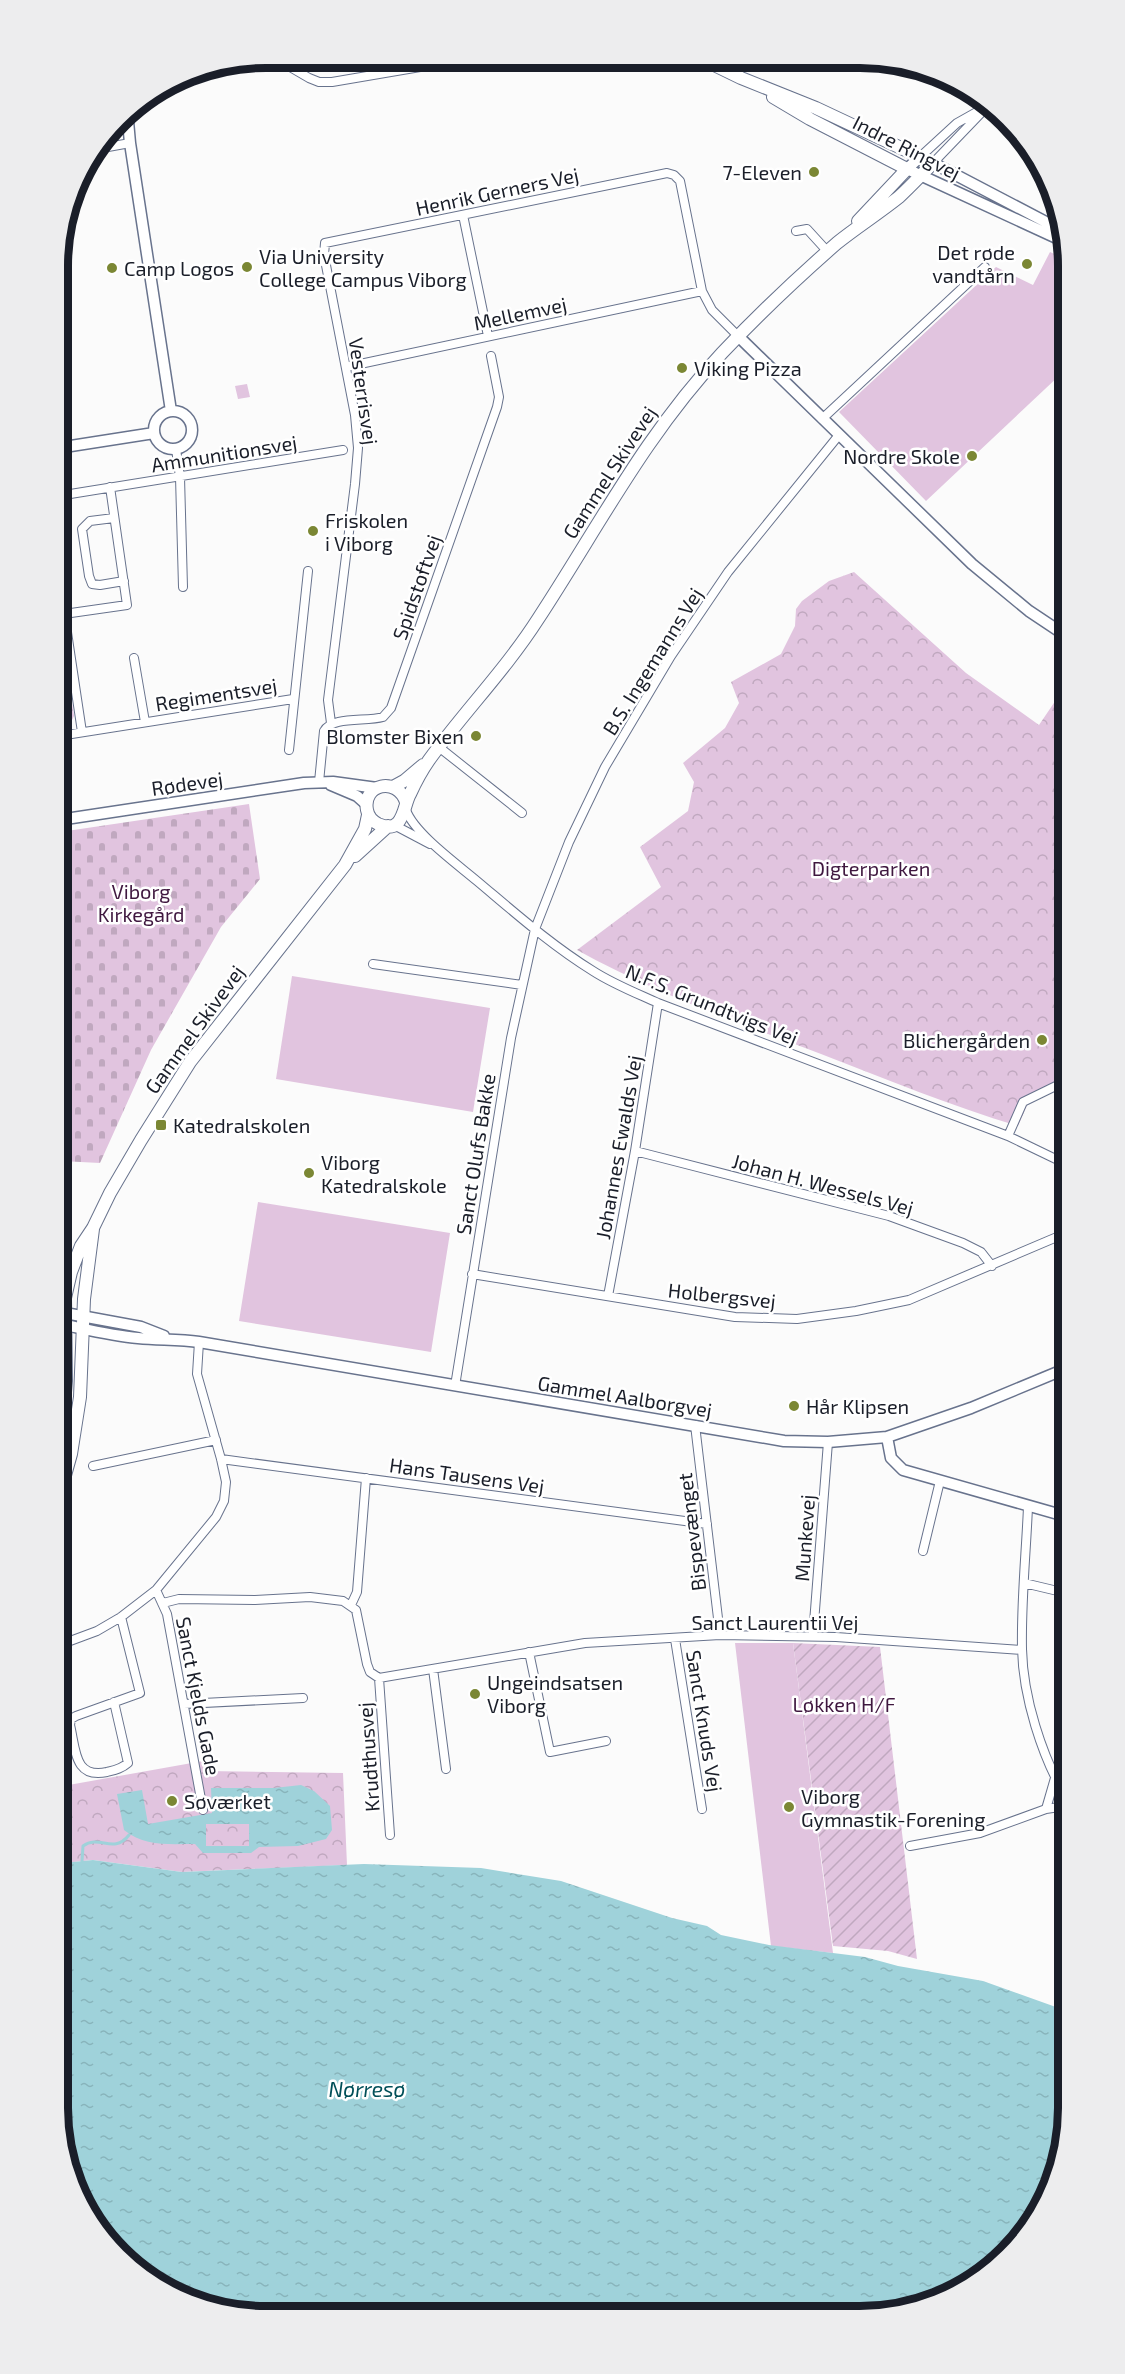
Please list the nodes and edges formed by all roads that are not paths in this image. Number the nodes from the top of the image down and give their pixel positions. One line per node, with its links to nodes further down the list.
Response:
1 (293, 68): 2 (street)
2 (414, 68)
3 (720, 68): 4 (main road, Indre Ringvej)
4 (741, 78): 10 (main road, Indre Ringvej); 12 (main road, Indre Ringvej)
5 (981, 110): 10 (street, Gammel Skivevej)
6 (983, 111): 11 (street, Gammel Skivevej)
7 (128, 122): 8 (street)
8 (130, 143): 9 (street); 27 (street)
9 (106, 147)
10 (920, 157): 11 (main road, Indre Ringvej); 12 (street, Gammel Skivevej)
11 (933, 163): 13 (main road, Gammel Skivevej); 15 (street, Indre Ringvej)
12 (907, 169): 13 (street, Indre Ringvej); 18 (main road, Gammel Skivevej)
13 (920, 176): 17 (street, Indre Ringvej); 18 (main road, Gammel Skivevej)
14 (463, 215): 19 (street, Henrik Gerners Vej); 22 (street, Henrik Gerners Vej); 23 (street)
15 (1053, 226)
16 (796, 231): 20 (street)
17 (1056, 238)
18 (839, 242): 20 (main road, Gammel Skivevej)
19 (325, 243): 26 (street, Vesterrisvej)
20 (828, 252): 24 (main road, Gammel Skivevej)
21 (985, 267): 28 (street)
22 (702, 291): 23 (street, Mellemvej); 24 (street)
23 (488, 336): 26 (street, Mellemvej)
24 (739, 337): 28 (street); 50 (main road, Gammel Skivevej)
25 (491, 356): 47 (street, Spidstoftvej)
26 (345, 367): 47 (street, Vesterrisvej)
27 (171, 411): 29 (street); 32 (street)
28 (822, 419): 30 (street)
29 (154, 433): 31 (street); 32 (street)
30 (839, 435): 42 (street); 63 (street, B.S. Ingemanns Vej)
31 (68, 446)
32 (176, 449): 34 (street)
33 (343, 450): 34 (street, Ammunitionsvej)
34 (180, 477): 35 (street, Ammunitionsvej); 40 (street)
35 (110, 487): 36 (street, Ammunitionsvej); 37 (street)
36 (68, 494)
37 (114, 518): 39 (street); 39 (street)
38 (308, 571): 45 (street, Regimentsvej)
39 (124, 581): 41 (street)
40 (183, 587)
41 (68, 613)
42 (1058, 630)
43 (68, 640): 48 (street)
44 (134, 658): 46 (street, Regimentsvej)
45 (293, 699): 46 (street, Regimentsvej); 51 (street, Regimentsvej)
46 (145, 722): 48 (street, Regimentsvej)
47 (331, 723): 53 (street)
48 (82, 732): 49 (street, Regimentsvej)
49 (68, 734)
50 (440, 748): 52 (main road, Gammel Skivevej); 58 (street)
51 (289, 750)
52 (429, 761): 54 (main road, Gammel Skivevej); 56 (main road, Gammel Skivevej)
53 (319, 782): 55 (street, Rødevej); 57 (street, Rødevej); 59 (street, Rødevej)
54 (393, 787): 55 (main road); 56 (main road)
55 (377, 788): 57 (main road)
56 (406, 806): 60 (main road); 61 (street, N.F.S. Grundtvigs Vej)
57 (367, 810): 60 (main road); 62 (main road, Gammel Skivevej)
58 (522, 813)
59 (68, 819)
60 (391, 825): 61 (street, N.F.S. Grundtvigs Vej); 62 (main road, Gammel Skivevej)
61 (436, 846): 63 (street, N.F.S. Grundtvigs Vej)
62 (345, 865): 71 (main road, Gammel Skivevej)
63 (535, 929): 65 (street, Sanct Olufs Bakke); 66 (street, N.F.S. Grundtvigs Vej)
64 (373, 963): 65 (street)
65 (522, 985): 74 (street, Sanct Olufs Bakke)
66 (658, 1004): 68 (street, N.F.S. Grundtvigs Vej); 69 (street, Johannes Ewalds Vej)
67 (1058, 1085): 68 (street)
68 (1008, 1136): 70 (street, N.F.S. Grundtvigs Vej)
69 (635, 1151): 73 (street, Johan H. Wessels Vej); 76 (street, Johannes Ewalds Vej)
70 (1058, 1160)
71 (93, 1228): 75 (main road, Gammel Skivevej); 77 (main road, Gammel Skivevej)
72 (1057, 1237): 73 (street, Holbergsvej)
73 (992, 1266): 76 (street, Holbergsvej)
74 (472, 1274): 76 (street, Holbergsvej); 84 (street, Sanct Olufs Bakke)
75 (68, 1285)
76 (608, 1296)
77 (84, 1315): 78 (street, Gammel Aalborgvej); 80 (main road, Gammel Skivevej); 81 (street, Gammel Aalborgvej)
78 (68, 1317)
79 (68, 1321): 80 (street, Gammel Aalborgvej)
80 (84, 1329): 81 (street, Gammel Aalborgvej); 90 (main road, Gammel Skivevej)
81 (170, 1338): 82 (street, Gammel Aalborgvej)
82 (199, 1342): 84 (street, Gammel Aalborgvej); 87 (street)
83 (1057, 1372): 86 (street, Gammel Aalborgvej)
84 (455, 1386): 85 (street, Gammel Aalborgvej)
85 (695, 1425): 88 (street, Gammel Aalborgvej); 96 (street, Bispevænget)
86 (887, 1437): 88 (street, Gammel Aalborgvej); 93 (street)
87 (216, 1440): 89 (street); 91 (street)
88 (828, 1442): 105 (street, Munkevej)
89 (221, 1459): 92 (street, Hans Tausens Vej); 99 (street)
90 (68, 1460)
91 (93, 1466)
92 (366, 1478): 96 (street, Hans Tausens Vej); 102 (street)
93 (940, 1481): 94 (street); 97 (street)
94 (1028, 1507): 95 (street); 98 (street)
95 (1057, 1514)
96 (707, 1524): 104 (street, Bispevænget)
97 (923, 1551)
98 (1024, 1583): 100 (street); 108 (street)
99 (156, 1590): 101 (street, Sanct Kjelds Gade); 103 (street)
100 (1057, 1591)
101 (164, 1603): 102 (street); 114 (street, Sanct Kjelds Gade)
102 (351, 1605): 111 (street)
103 (121, 1617): 107 (street); 113 (street)
104 (720, 1635): 105 (street, Sanct Laurentii Vej); 106 (street, Sanct Laurentii Vej)
105 (813, 1636): 108 (street, Sanct Laurentii Vej)
106 (675, 1639): 109 (street, Sanct Laurentii Vej); 120 (street, Sanct Knuds Vej)
107 (68, 1642)
108 (1022, 1650): 117 (street)
109 (529, 1652): 110 (street, Sanct Laurentii Vej); 115 (street)
110 (433, 1669): 111 (street, Sanct Laurentii Vej); 116 (street)
111 (378, 1677): 123 (street, Krudthusvej)
112 (303, 1698): 114 (street)
113 (114, 1702): 113 (street)
114 (184, 1704): 122 (street, Sanct Kjelds Gade)
115 (606, 1741)
116 (446, 1768)
117 (1055, 1778): 118 (street); 121 (street)
118 (1057, 1782)
119 (1057, 1807): 121 (street)
120 (702, 1809)
121 (1046, 1809): 124 (street)
122 (203, 1810)
123 (390, 1835)
124 (910, 1846)

